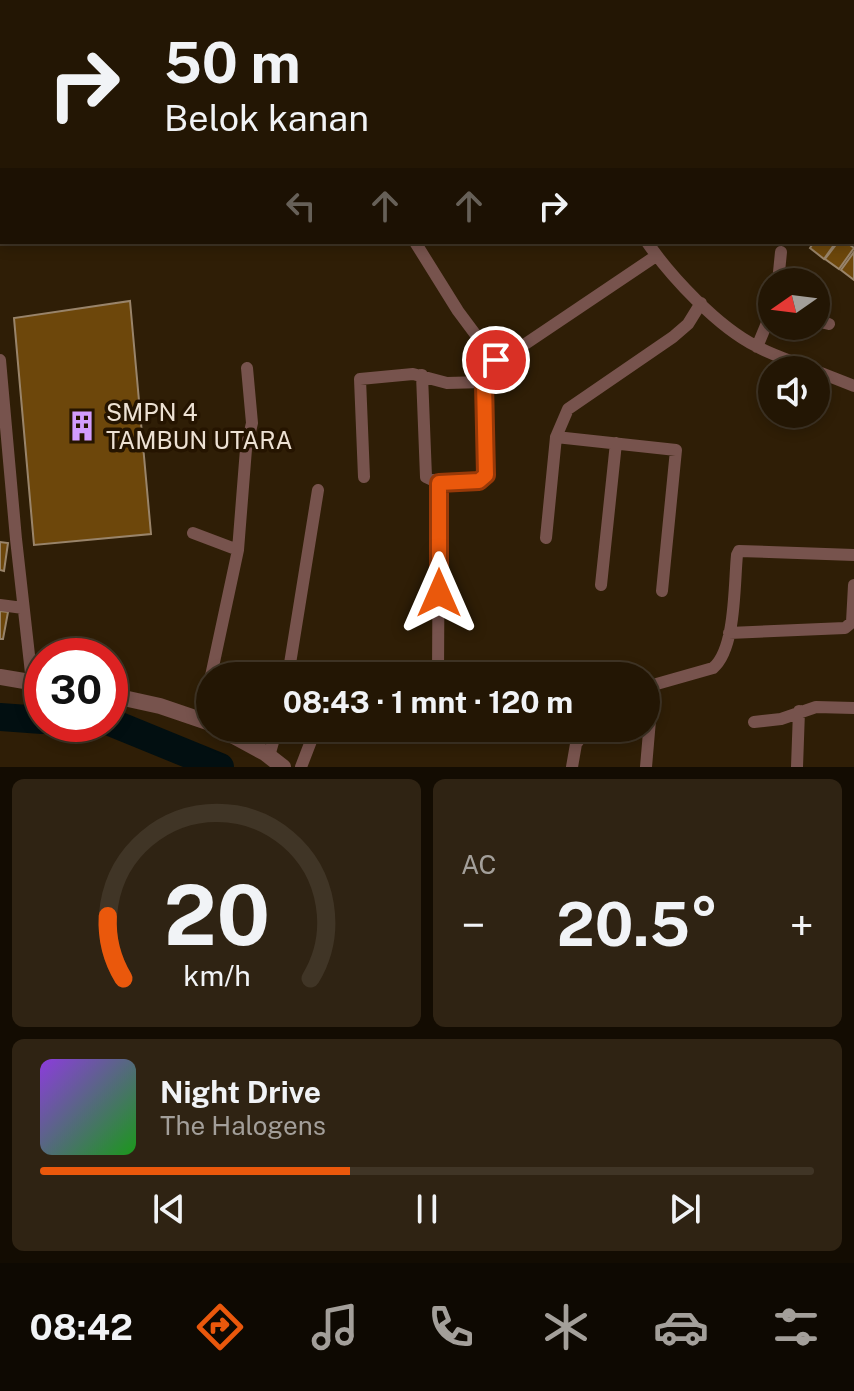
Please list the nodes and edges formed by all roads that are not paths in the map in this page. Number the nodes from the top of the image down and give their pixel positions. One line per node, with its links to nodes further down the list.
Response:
1 (416, 244): 11 (street)
2 (648, 244): 4 (street)
3 (781, 252): 5 (street)
4 (656, 256): 6 (street); 11 (street)
5 (779, 268)
6 (701, 303): 8 (street); 17 (street)
7 (760, 340): 8 (street)
8 (757, 347): 9 (street)
9 (780, 356)
10 (0, 360): 25 (street)
11 (500, 361): 15 (street)
12 (247, 368): 26 (street)
13 (422, 375): 15 (street); 19 (street); 20 (street)
14 (830, 376): 16 (street)
15 (484, 382): 20 (street)
16 (854, 386)
17 (556, 437): 18 (street); 24 (street)
18 (616, 443): 28 (street); 30 (street)
19 (364, 477)
20 (439, 483): 37 (street)
21 (318, 490): 36 (street)
22 (193, 533): 26 (street)
23 (0, 536): 25 (street)
24 (546, 538)
25 (16, 539): 32 (street)
26 (238, 550): 35 (street)
27 (854, 555): 33 (street)
28 (601, 585)
29 (854, 585): 33 (street)
30 (662, 591)
31 (0, 605): 32 (street)
32 (23, 608): 34 (street)
33 (729, 633): 40 (street)
34 (29, 638)
35 (214, 662)
36 (290, 662)
37 (438, 662)
38 (0, 677): 39 (street)
39 (24, 681)
40 (660, 683)
41 (128, 699): 44 (street)
42 (854, 708): 43 (street)
43 (799, 711): 45 (street); 56 (street)
44 (196, 718)
45 (754, 722)
46 (244, 742): 51 (street)
47 (273, 742): 51 (street)
48 (311, 742): 53 (street)
49 (577, 742): 54 (street)
50 (647, 742): 55 (street)
51 (269, 756): 52 (street)
52 (283, 767)
53 (301, 767)
54 (572, 767)
55 (646, 767)
56 (797, 767)

